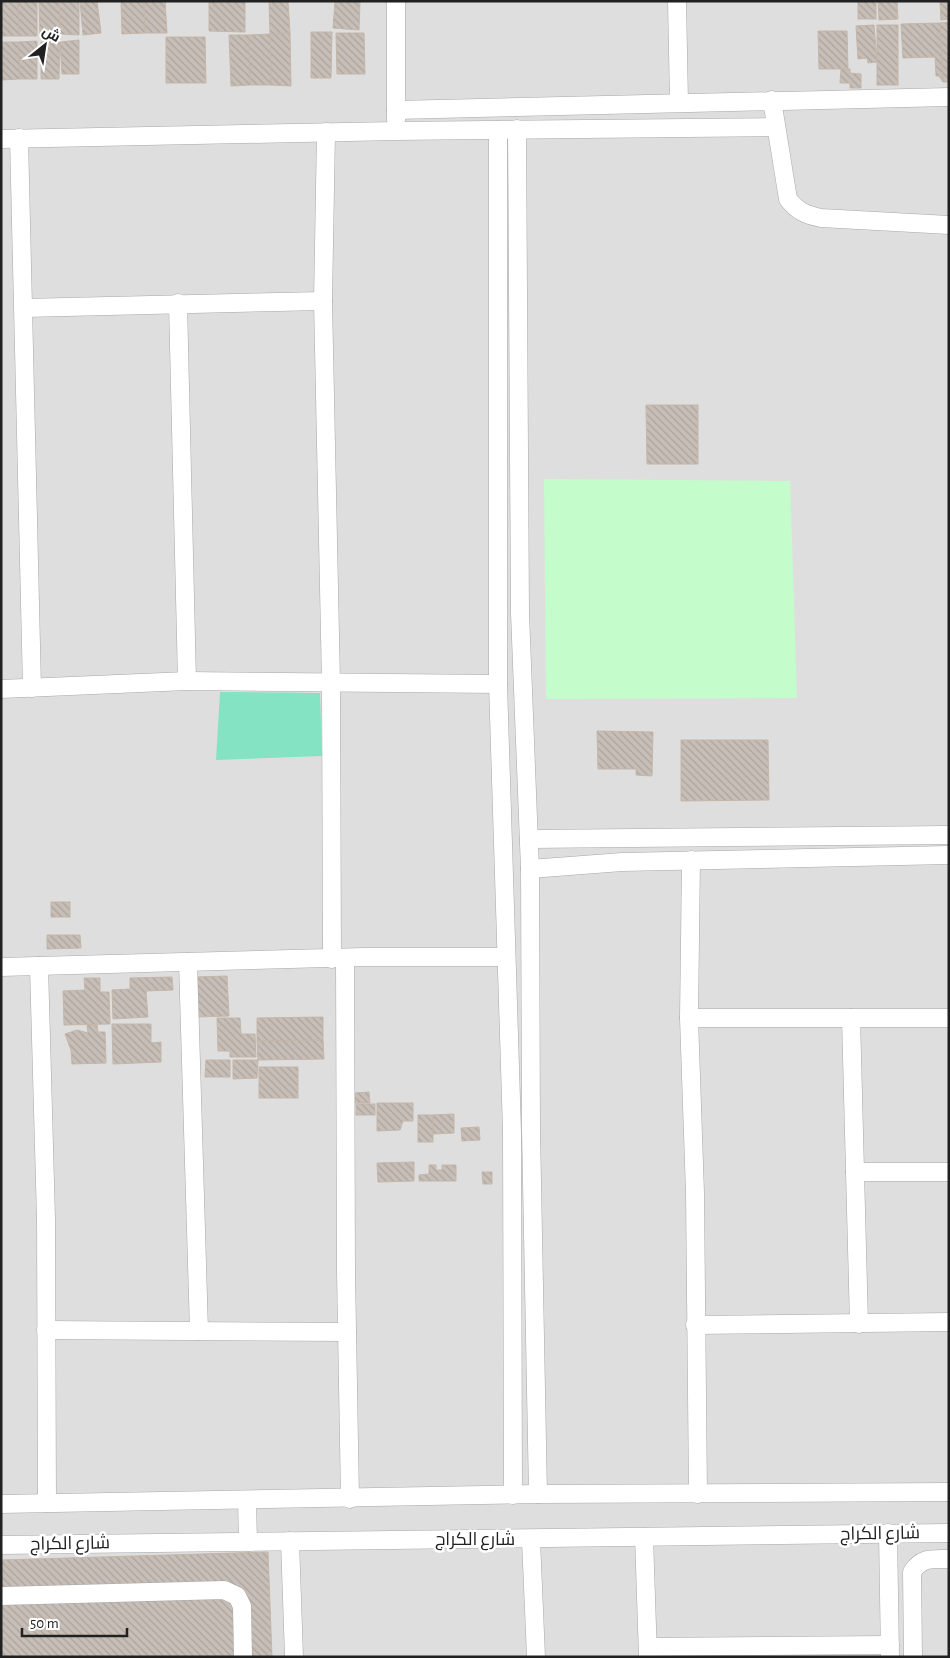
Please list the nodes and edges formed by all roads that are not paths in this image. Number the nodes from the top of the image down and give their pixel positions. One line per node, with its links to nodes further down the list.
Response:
1 (396, 1): 6 (street)
2 (677, 1): 5 (street)
3 (949, 97): 4 (street)
4 (772, 100): 5 (street); 7 (street)
5 (679, 102): 6 (street)
6 (396, 110): 10 (street)
7 (776, 127): 9 (street); 14 (street)
8 (498, 130): 9 (street); 10 (street); 18 (street)
9 (517, 130): 19 (street)
10 (396, 131): 11 (street)
11 (326, 132): 12 (street); 15 (street)
12 (20, 138): 13 (street); 17 (street)
13 (1, 139)
14 (949, 225)
15 (324, 301): 16 (street); 21 (street)
16 (178, 303): 17 (street); 20 (street)
17 (24, 308): 23 (street)
18 (498, 612): 19 (street); 22 (street)
19 (520, 613): 26 (street)
20 (187, 682): 21 (street); 23 (street)
21 (331, 683): 22 (street); 33 (street)
22 (498, 684): 32 (street)
23 (32, 688): 24 (street)
24 (1, 689)
25 (949, 834): 27 (street)
26 (529, 839): 27 (street); 31 (street)
27 (622, 839): 30 (street)
28 (949, 855): 29 (street)
29 (692, 860): 30 (street); 37 (street)
30 (622, 862): 31 (street)
31 (530, 869): 40 (street)
32 (506, 957): 33 (street); 41 (street)
33 (338, 958): 34 (street); 49 (street)
34 (188, 962): 35 (street); 48 (street)
35 (39, 966): 36 (street); 47 (street)
36 (1, 967)
37 (689, 1018): 38 (street); 45 (street)
38 (851, 1018): 39 (street); 42 (street)
39 (949, 1018)
40 (532, 1130): 41 (street); 51 (street)
41 (512, 1131): 53 (street)
42 (855, 1172): 43 (street); 46 (street)
43 (949, 1172)
44 (949, 1322): 46 (street)
45 (695, 1324): 46 (street); 52 (street)
46 (859, 1324)
47 (46, 1330): 48 (street); 56 (street)
48 (199, 1331): 49 (street)
49 (347, 1332): 54 (street)
50 (949, 1492): 52 (street)
51 (538, 1494): 52 (street); 53 (street)
52 (698, 1494)
53 (513, 1495): 54 (street)
54 (350, 1499): 55 (street)
55 (247, 1500): 56 (street); 63 (street)
56 (48, 1503): 57 (street)
57 (1, 1504)
58 (888, 1533): 59 (street, شارع الكراج); 60 (street, شارع الكراج); 67 (street)
59 (949, 1533)
60 (644, 1537): 61 (street, شارع الكراج); 68 (street)
61 (531, 1540): 62 (street, شارع الكراج); 71 (street)
62 (290, 1541): 63 (street, شارع الكراج); 70 (street)
63 (248, 1542): 64 (street, شارع الكراج)
64 (1, 1545)
65 (949, 1559): 72 (street)
66 (1, 1596): 69 (street)
67 (890, 1651): 68 (street)
68 (648, 1652)
69 (243, 1657)
70 (294, 1657)
71 (536, 1657)
72 (913, 1657)

